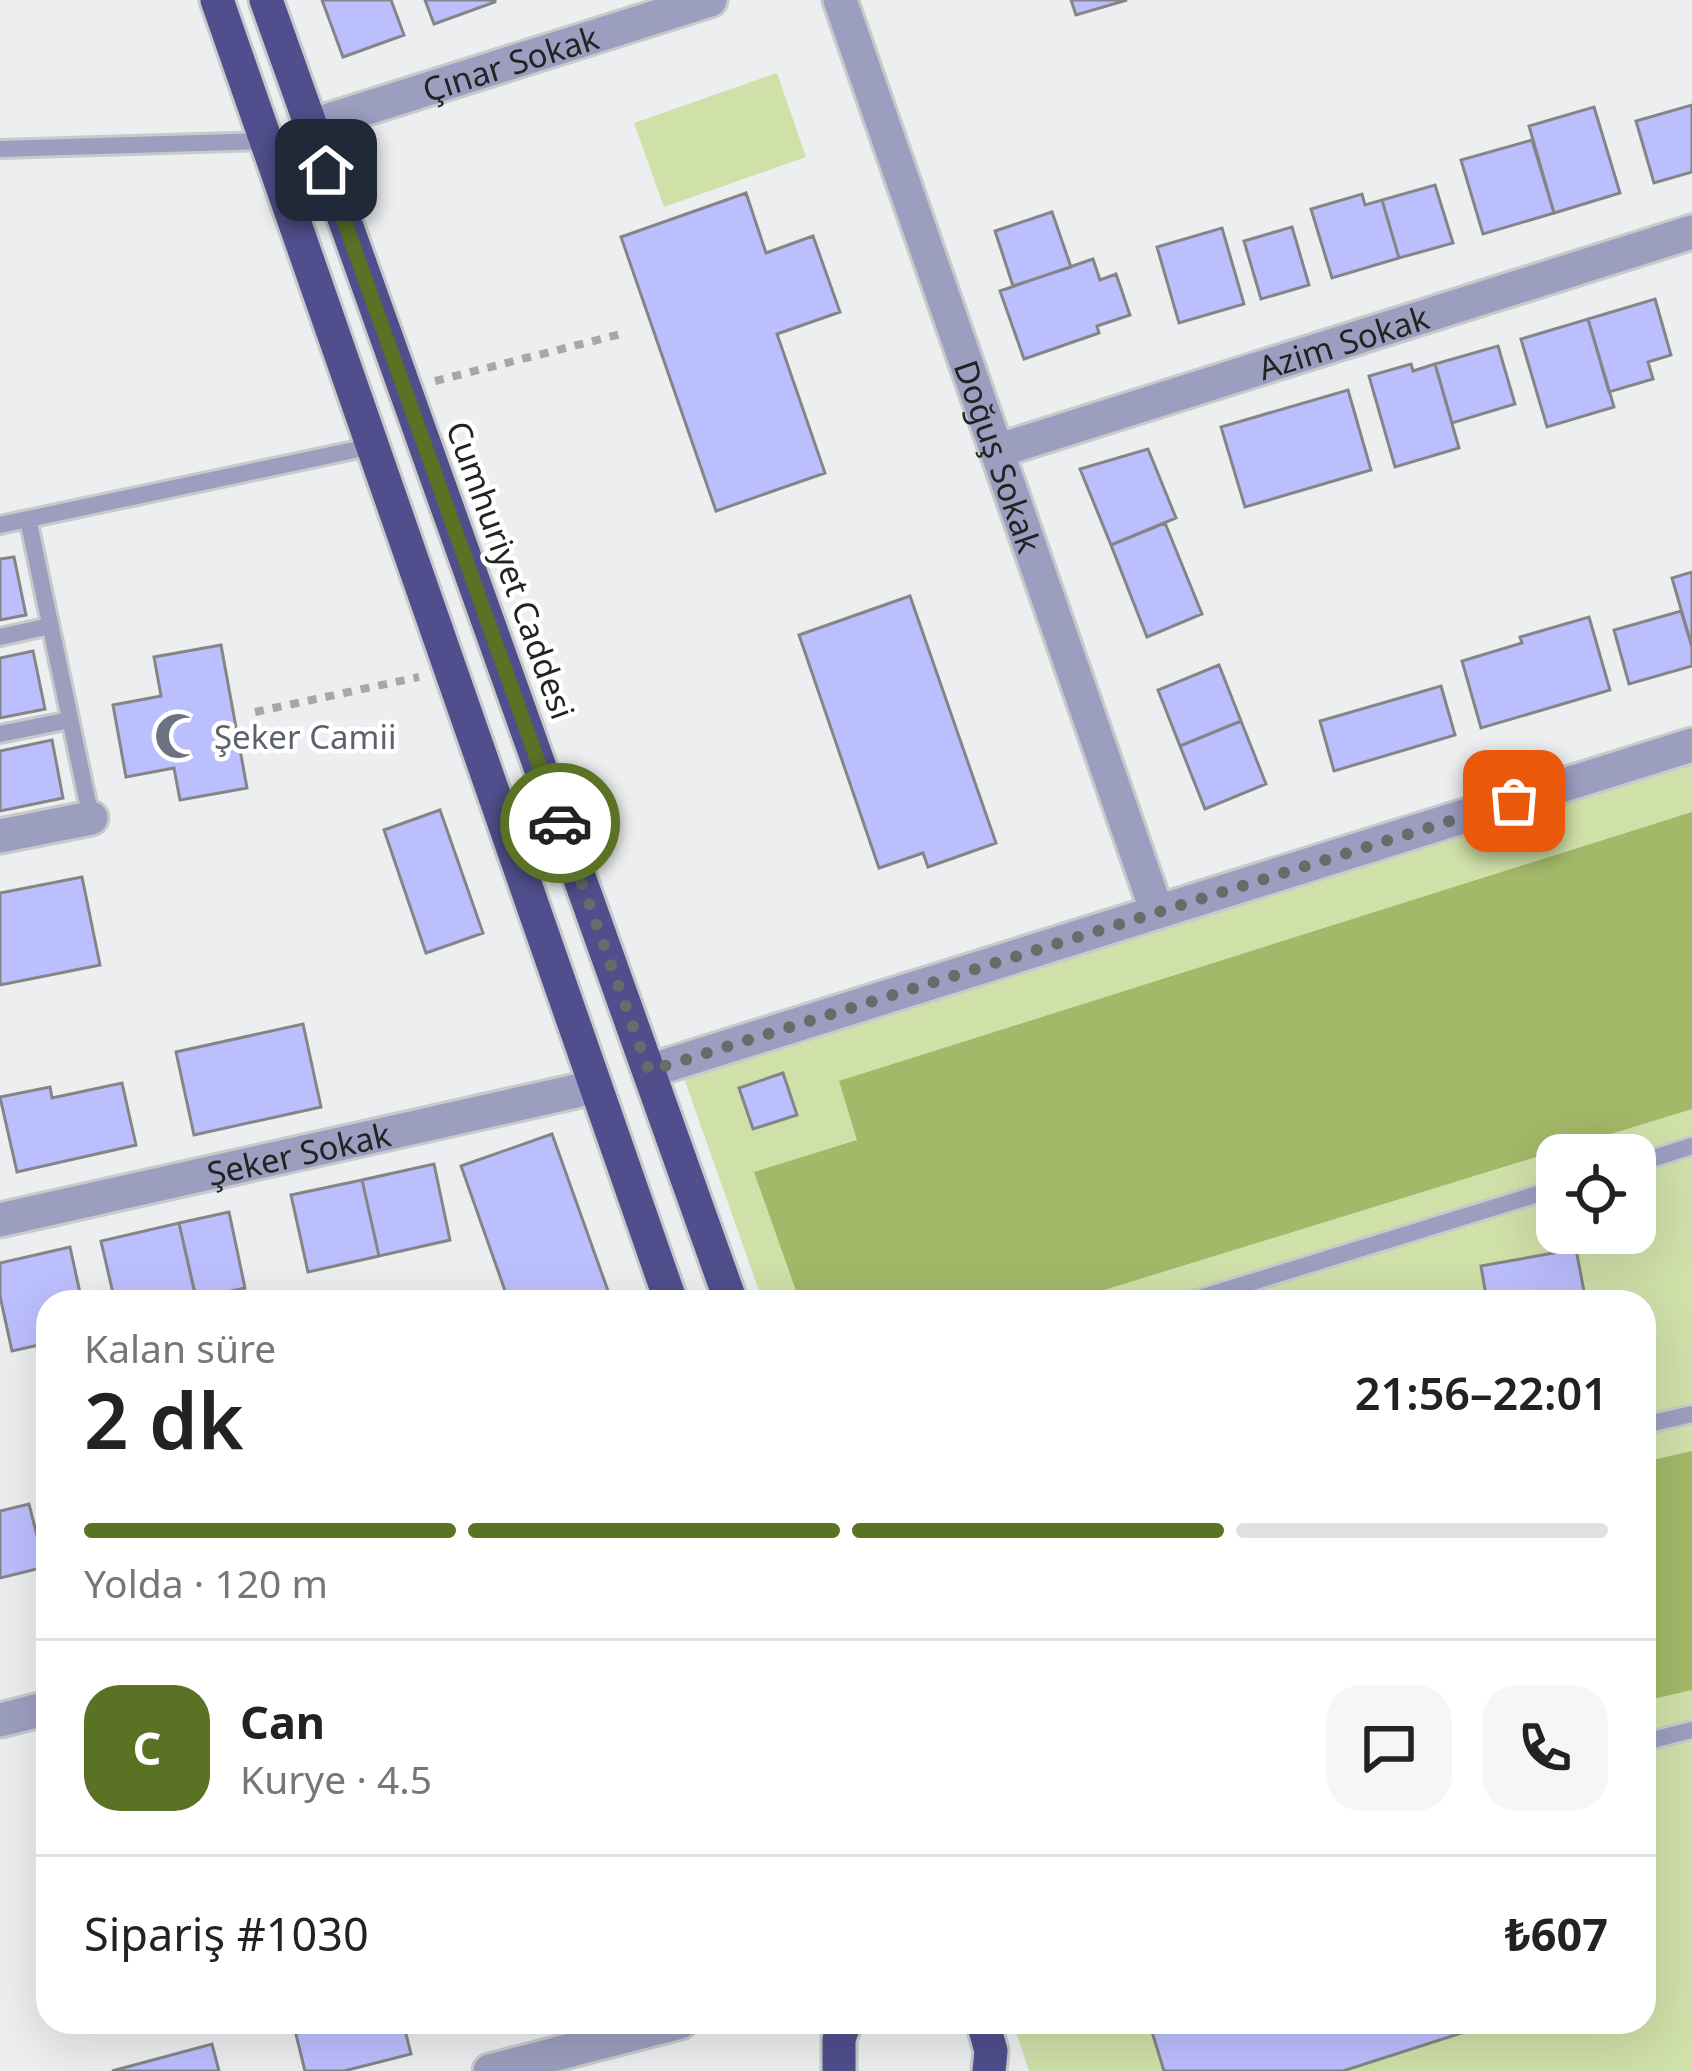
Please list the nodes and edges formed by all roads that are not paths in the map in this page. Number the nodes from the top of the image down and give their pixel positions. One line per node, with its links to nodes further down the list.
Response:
1 (217, 0): 6 (highway)
2 (266, 0): 5 (highway, Cumhuriyet Caddesi)
3 (710, 0): 5 (street, Çınar Sokak)
4 (840, 0): 10 (street, Doğuş Sokak)
5 (310, 126): 21 (highway, Cumhuriyet Caddesi)
6 (267, 141): 7 (lane); 9 (highway)
7 (0, 149)
8 (1692, 232): 10 (street, Azim Sokak)
9 (373, 446): 11 (lane); 22 (highway)
10 (997, 451): 20 (street, Doğuş Sokak)
11 (28, 519): 12 (lane); 13 (lane)
12 (0, 525)
13 (50, 626): 14 (lane); 15 (lane)
14 (0, 637)
15 (70, 720): 16 (lane); 18 (lane)
16 (0, 734)
17 (1692, 745): 20 (street)
18 (91, 818): 19 (street)
19 (0, 836)
20 (1157, 912): 21 (street)
21 (649, 1071): 28 (highway, Cumhuriyet Caddesi)
22 (595, 1087): 26 (street, Şeker Sokak); 27 (highway)
23 (1692, 1146): 24 (lane)
24 (1656, 1157)
25 (1536, 1194): 29 (lane)
26 (0, 1220)
27 (667, 1290)
28 (727, 1290)
29 (1225, 1290)
30 (1692, 1414): 31 (lane)
31 (1656, 1422)
32 (36, 1711): 33 (street)
33 (0, 1720)
34 (1692, 1730): 35 (lane)
35 (1656, 1739)
36 (633, 2034): 38 (street)
37 (839, 2034): 39 (highway)
38 (490, 2071)
39 (839, 2071)

